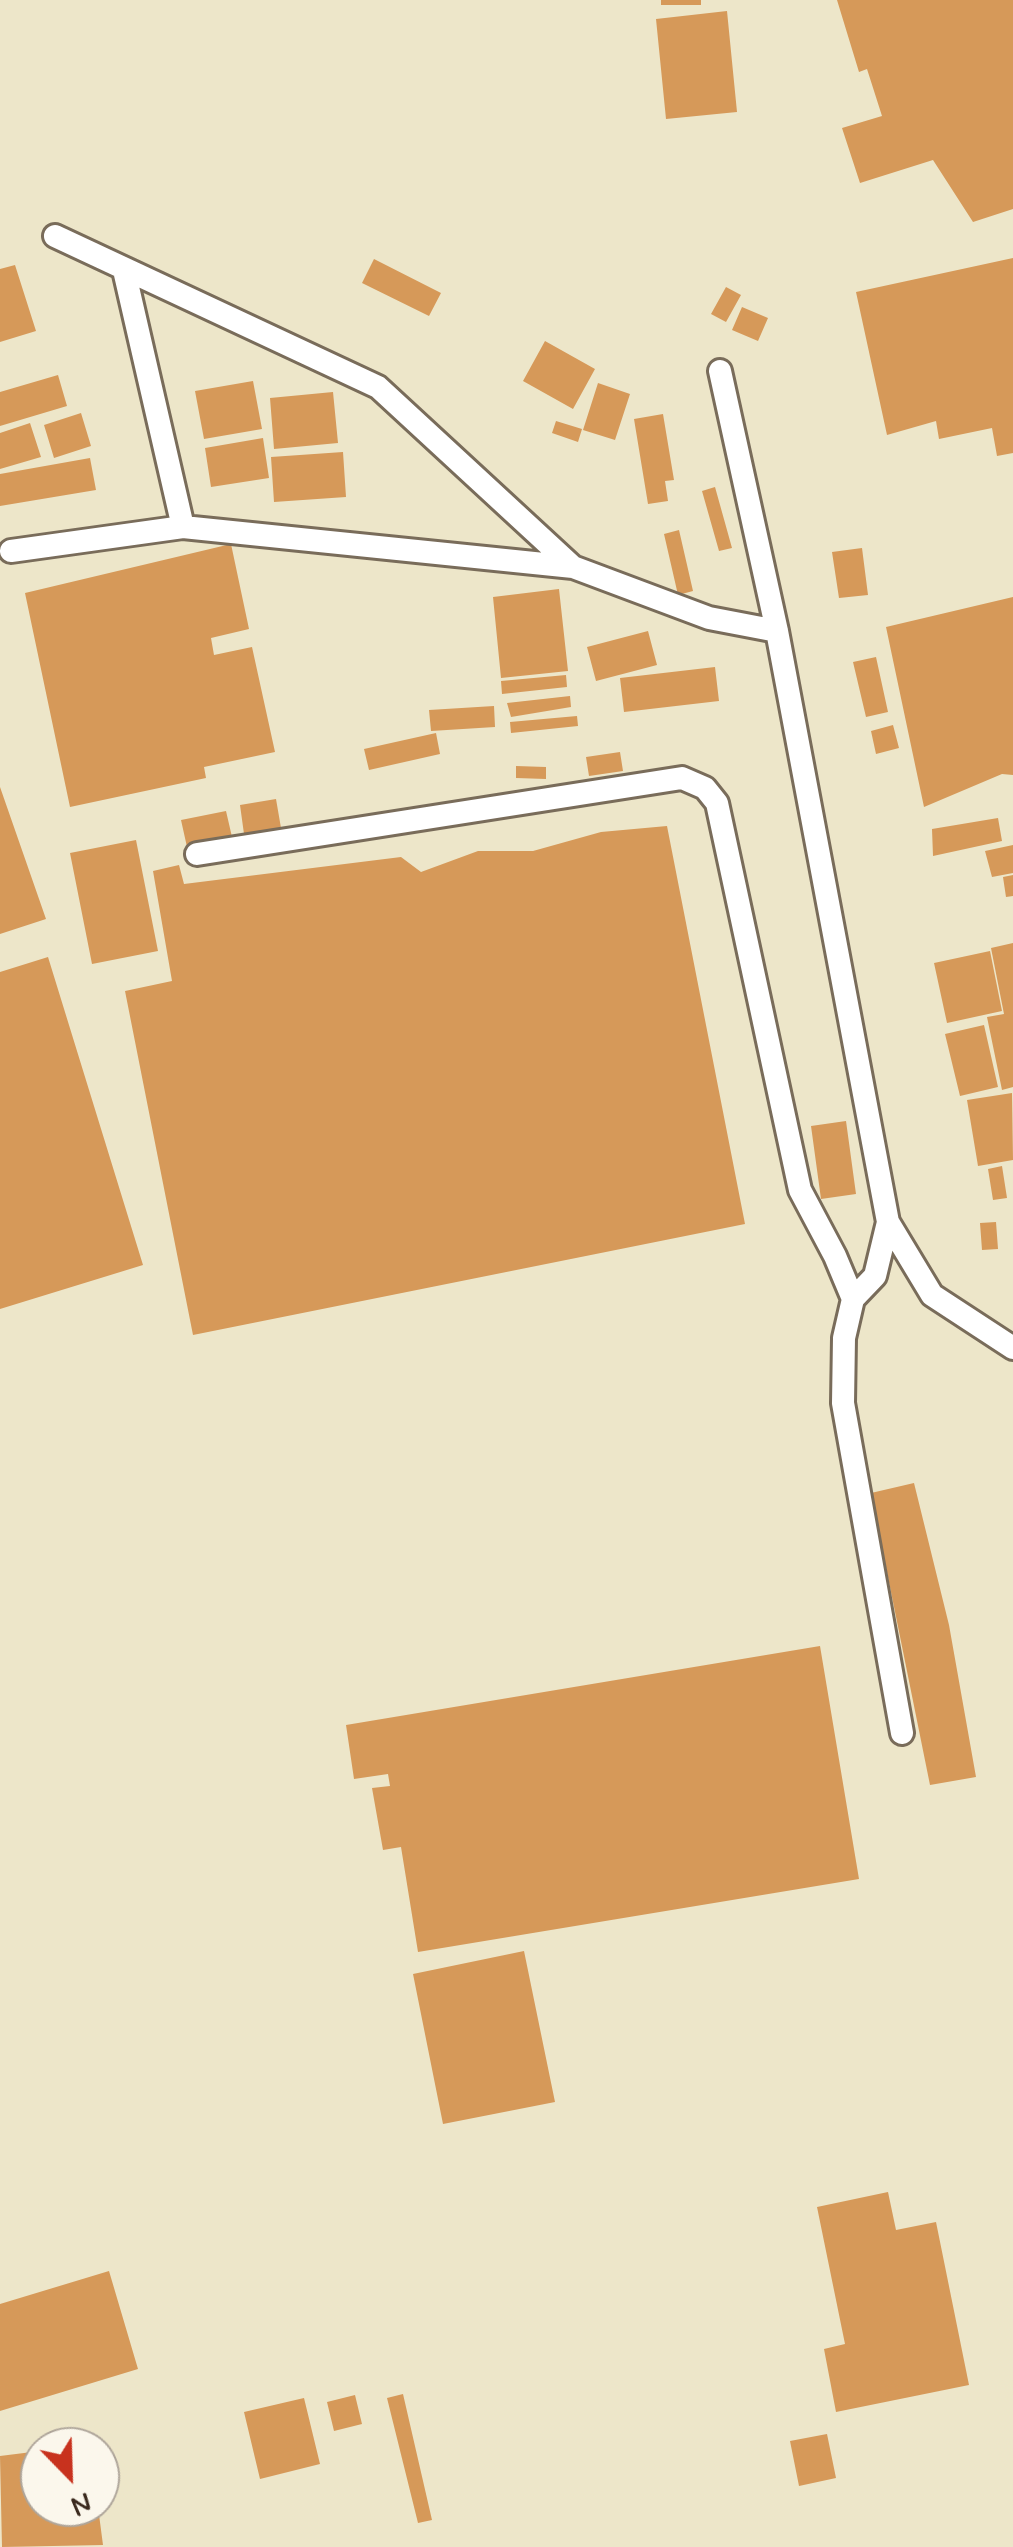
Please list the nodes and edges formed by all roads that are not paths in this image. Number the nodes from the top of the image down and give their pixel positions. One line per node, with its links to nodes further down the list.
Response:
1 (55, 236): 2 (lane)
2 (124, 270): 4 (lane); 6 (lane)
3 (720, 371): 7 (lane)
4 (183, 527): 5 (lane); 6 (lane)
5 (10, 550)
6 (573, 567): 7 (lane)
7 (777, 631): 9 (lane)
8 (197, 854): 10 (lane)
9 (888, 1222): 10 (lane); 11 (lane)
10 (853, 1299): 12 (lane)
11 (1013, 1348)
12 (902, 1733)

